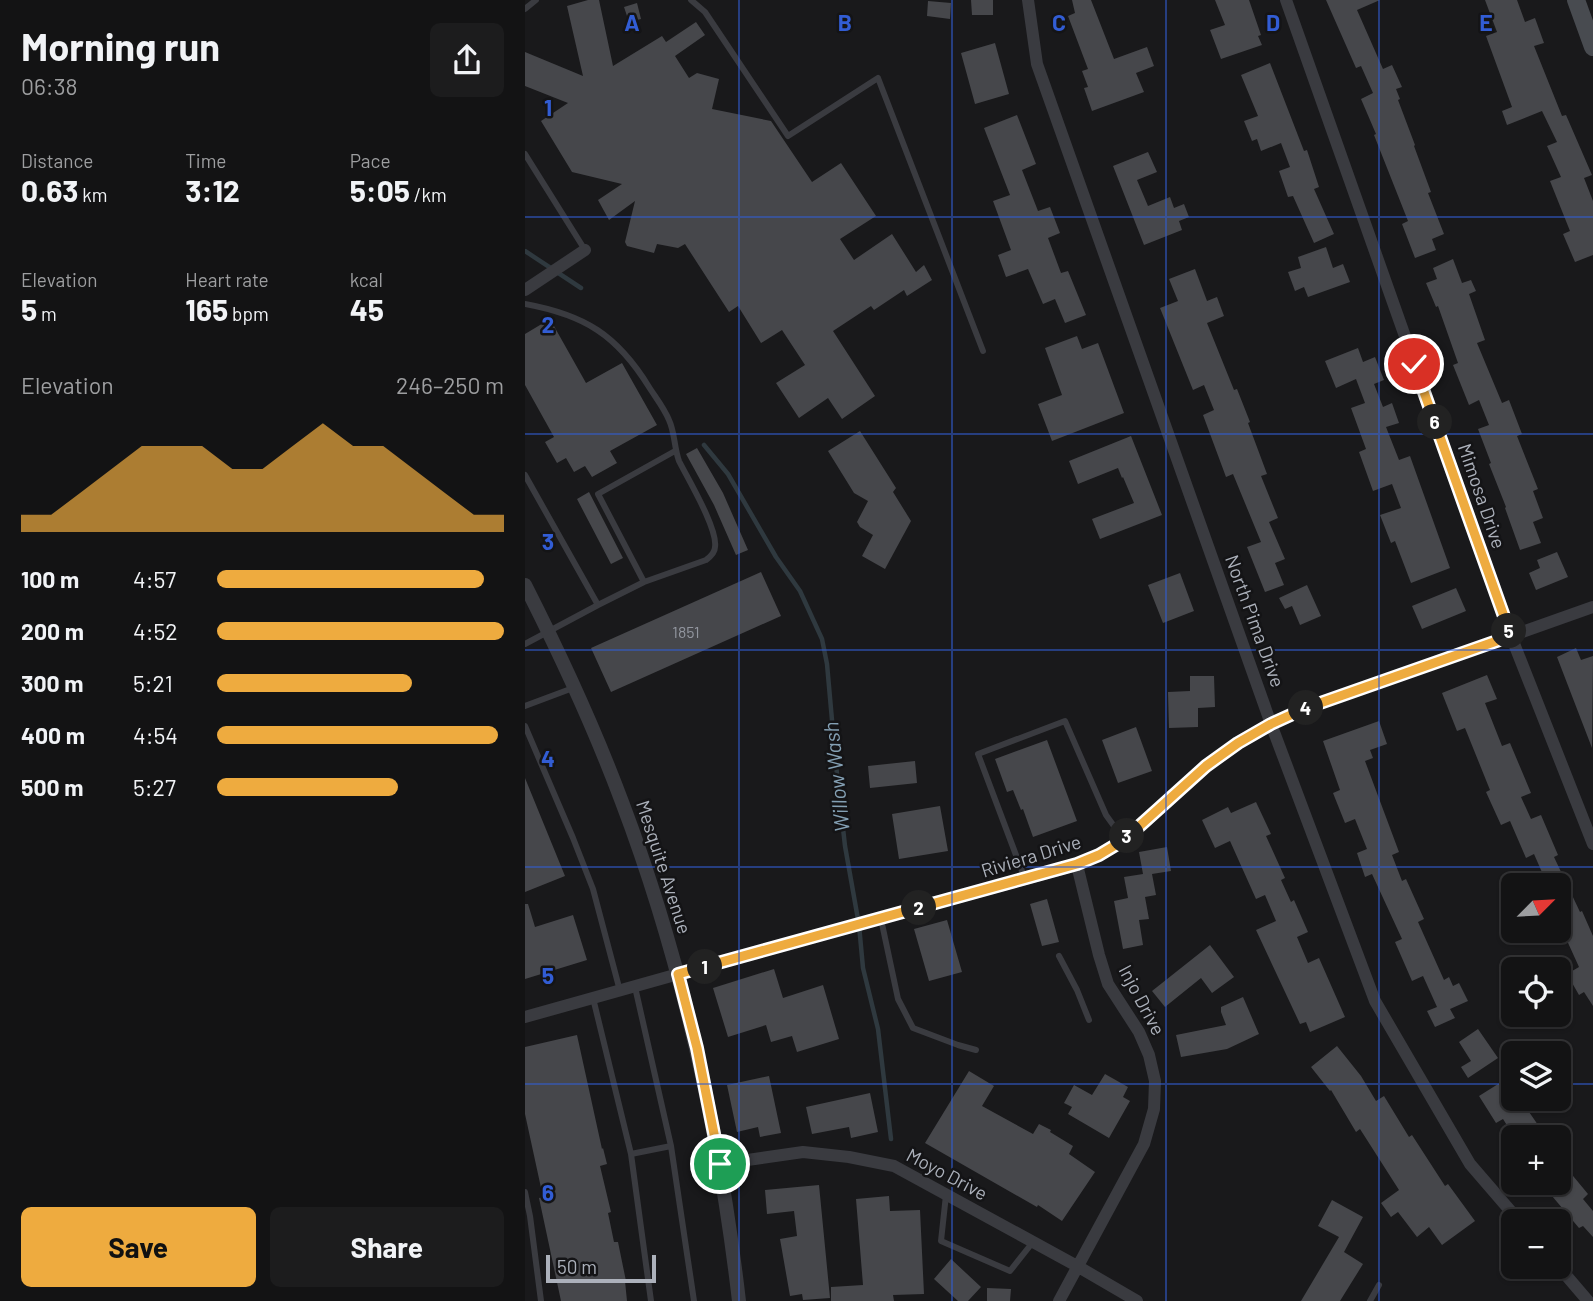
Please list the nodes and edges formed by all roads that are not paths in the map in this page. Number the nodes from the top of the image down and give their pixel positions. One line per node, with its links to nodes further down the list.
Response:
1 (537, 0): 6 (lane)
2 (691, 0): 12 (lane)
3 (1028, 0): 24 (street, North Pima Drive)
4 (1286, 0): 20 (street, Mimosa Drive)
5 (1576, 0): 7 (main road)
6 (525, 9)
7 (1593, 47)
8 (525, 154): 9 (lane)
9 (585, 250): 10 (street)
10 (525, 290)
11 (525, 303): 13 (lane)
12 (983, 351)
13 (675, 451): 15 (lane); 15 (lane)
14 (525, 475): 17 (lane)
15 (644, 582): 17 (lane)
16 (525, 584): 19 (street, Mesquite Avenue)
17 (598, 605): 19 (lane)
18 (1593, 607): 20 (street, Riviera Drive)
19 (548, 631): 21 (lane); 22 (street, Mesquite Avenue)
20 (1511, 636): 24 (street, Riviera Drive); 27 (street, Mimosa Drive)
21 (525, 644)
22 (575, 687): 23 (lane); 32 (street, Mesquite Avenue)
23 (525, 706)
24 (1271, 724): 26 (street, Riviera Drive); 44 (street, North Pima Drive)
25 (525, 726): 34 (lane)
26 (1124, 840): 28 (street, Riviera Drive); 29 (lane)
27 (1593, 844)
28 (1077, 864): 29 (street, Riviera Drive); 46 (street, Injo Drive)
29 (1025, 879): 30 (street, Riviera Drive)
30 (881, 919): 32 (street, Riviera Drive); 38 (lane)
31 (1059, 956): 37 (lane)
32 (678, 974): 33 (street, Riviera Drive); 41 (street, Mesquite Avenue)
33 (635, 987): 34 (street, Riviera Drive); 39 (lane)
34 (620, 991): 35 (street, Riviera Drive)
35 (593, 998): 36 (street, Riviera Drive); 40 (lane)
36 (525, 1017)
37 (1089, 1020)
38 (977, 1050)
39 (671, 1146): 40 (lane); 51 (lane)
40 (631, 1154): 50 (lane)
41 (720, 1164): 43 (street, Moyo Drive); 52 (street, Mesquite Avenue)
42 (525, 1192): 49 (lane)
43 (946, 1195): 45 (street, Moyo Drive); 45 (lane)
44 (1509, 1209)
45 (1033, 1242): 46 (street, Moyo Drive)
46 (1077, 1266): 53 (street, Injo Drive); 54 (street, Moyo Drive)
47 (1569, 1279): 56 (street)
48 (1378, 1284): 55 (lane)
49 (541, 1301)
50 (650, 1301)
51 (694, 1301)
52 (739, 1301)
53 (1059, 1301)
54 (1137, 1301)
55 (1370, 1301)
56 (1588, 1301)

